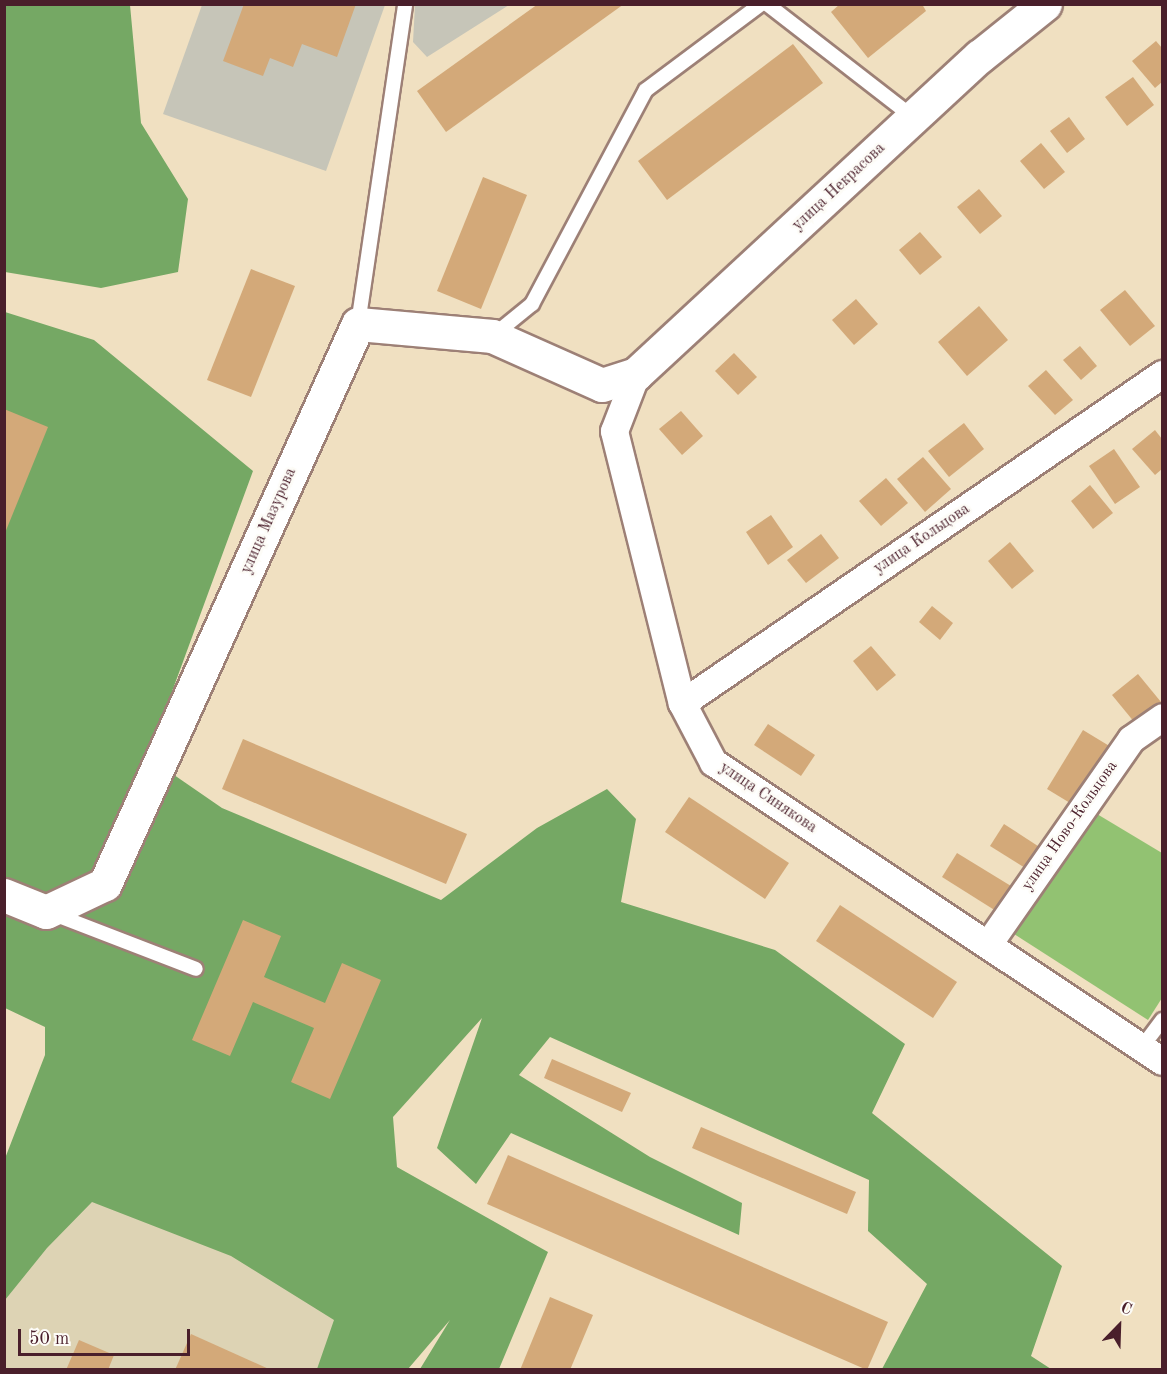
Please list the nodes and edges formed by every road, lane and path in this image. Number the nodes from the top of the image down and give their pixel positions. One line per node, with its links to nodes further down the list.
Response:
1 (405, 4): 6 (lane)
2 (761, 4): 7 (lane)
3 (767, 4): 5 (lane)
4 (1045, 4): 5 (street, улица Некрасова)
5 (914, 118): 8 (street, улица Некрасова)
6 (358, 324): 7 (street); 13 (street, улица Мазурова)
7 (492, 336): 8 (street)
8 (636, 374): 10 (street, улица Синякова)
9 (1162, 374): 10 (street, улица Кольцова)
10 (682, 703): 14 (street, улица Синякова)
11 (1162, 717): 14 (street, улица Ново-Кольцова)
12 (4, 896): 13 (street)
13 (46, 912): 15 (lane)
14 (988, 944): 17 (street, улица Синякова)
15 (196, 969)
16 (1162, 1020): 17 (lane)
17 (1152, 1054)

